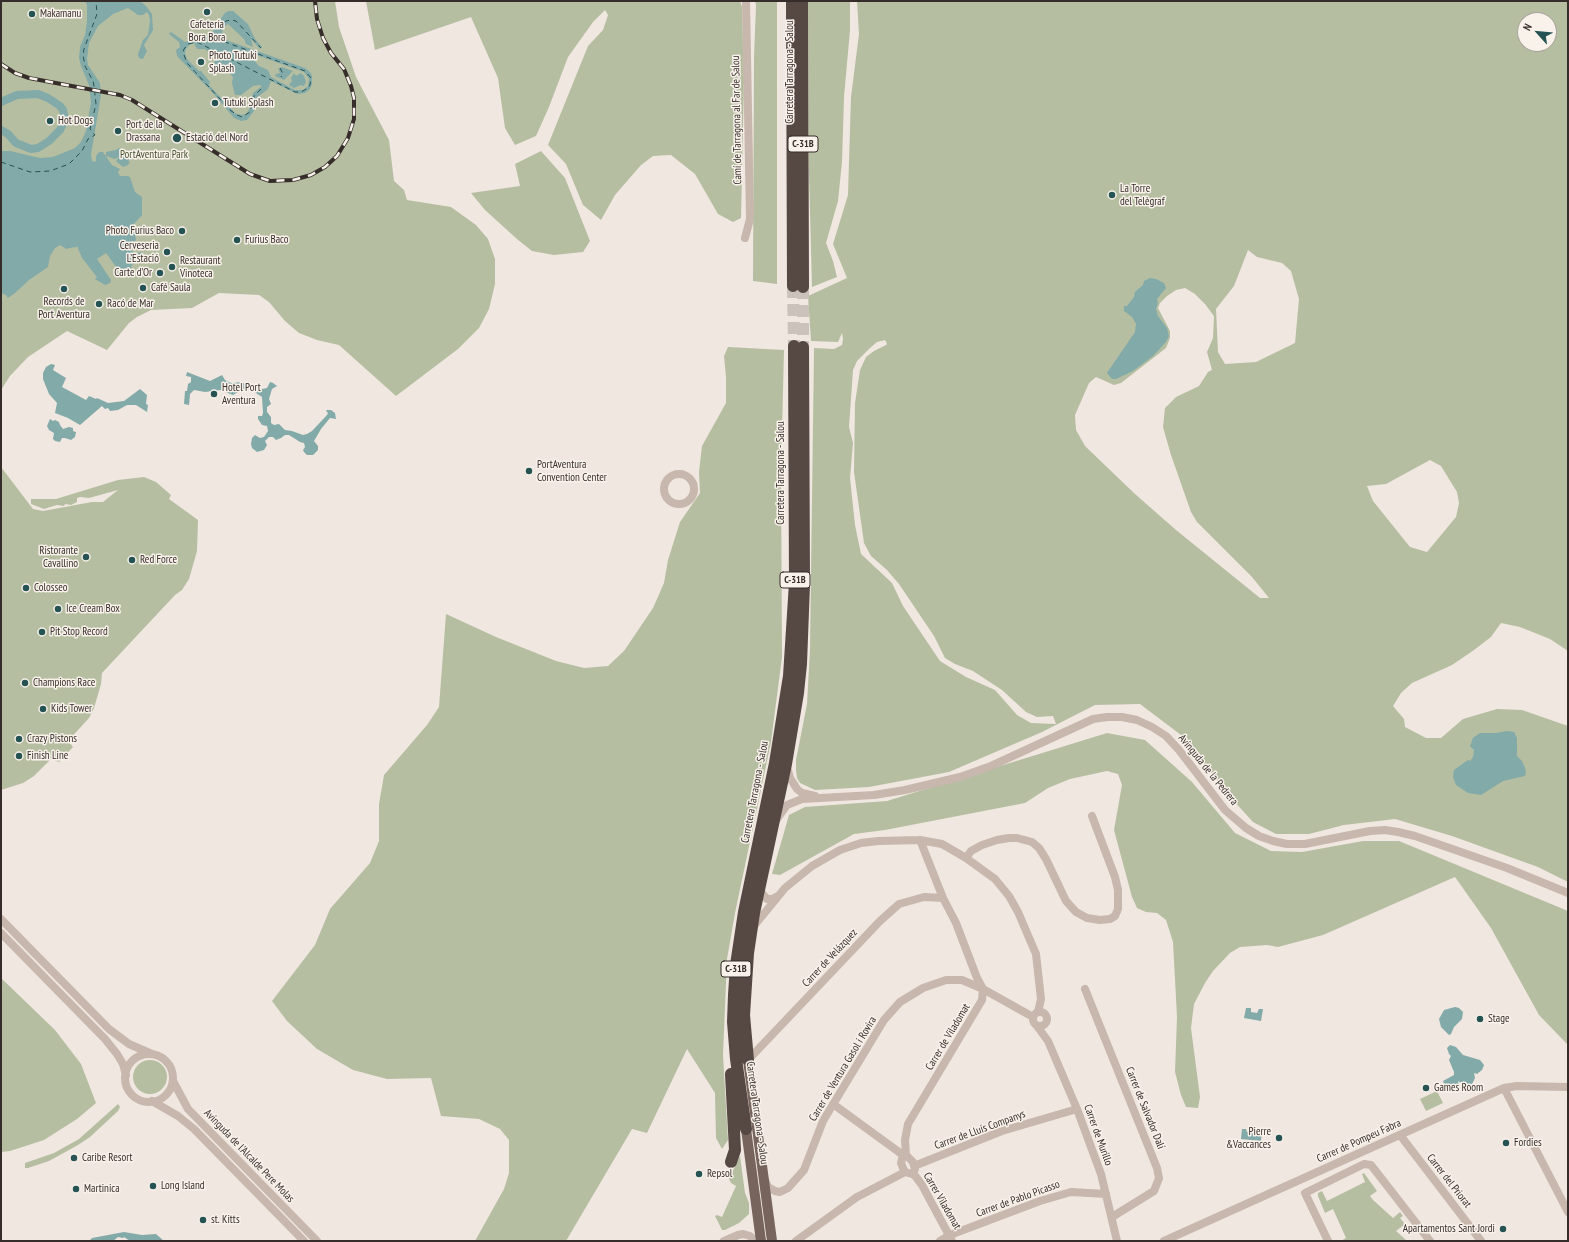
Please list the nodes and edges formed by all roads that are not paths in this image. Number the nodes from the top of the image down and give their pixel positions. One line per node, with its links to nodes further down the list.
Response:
1 (746, 1): 4 (street, Camí de Tarragona al Far de Salou)
2 (792, 1): 3 (highway, Carretera Tarragona - Salou / C-31B)
3 (802, 1)
4 (745, 238)
5 (786, 764): 6 (street, Avinguda de la Pedrera); 8 (highway, Carretera Tarragona - Salou / C-31B); 20 (highway, Carretera Tarragona - Salou / C-31B)
6 (832, 798): 8 (street, Avinguda de la Pedrera); 12 (street, Avinguda de la Pedrera)
7 (1092, 816): 10 (street)
8 (774, 823): 11 (highway, Carretera Tarragona - Salou / C-31B)
9 (920, 840): 10 (street); 13 (street); 14 (street)
10 (966, 858): 21 (street)
11 (759, 890): 13 (street); 16 (highway, Carretera Tarragona - Salou / C-31B)
12 (1568, 893)
13 (779, 895): 16 (street)
14 (943, 898): 18 (street); 24 (street, Carrer de Velázquez)
15 (1, 920): 23 (street)
16 (751, 930): 24 (highway, Carretera Tarragona - Salou / C-31B)
17 (1, 933): 25 (street)
18 (983, 989): 21 (street, Carrer de Ventura Gasol i Rovira); 30 (street, Carrer de Ventura Gasol i Rovira); 35 (street, Carrer de Viladomat)
19 (1085, 989): 44 (street, Carrer de Salvador Dalí)
20 (734, 996): 32 (highway, Carretera Tarragona - Salou / C-31B); 36 (highway)
21 (1039, 1014): 22 (street, Carrer de Murillo); 22 (street)
22 (1042, 1025): 31 (street, Carrer de Murillo)
23 (152, 1054): 25 (street); 26 (street)
24 (748, 1060): 39 (main road, Carretera Tarragona - Salou / C-31B)
25 (126, 1075): 29 (street)
26 (173, 1081): 29 (street); 47 (street, Avinguda de l'Alcalde Pere Molas)
27 (1568, 1087): 28 (street, Carrer de Pompeu Fabra)
28 (1504, 1088): 33 (street, Carrer de Pompeu Fabra); 43 (street)
29 (152, 1101): 46 (street, Avinguda de l'Alcalde Pere Molas)
30 (833, 1104): 35 (street, Carrer Viladomat); 39 (street, Carrer de Ventura Gasol i Rovira)
31 (1077, 1109): 38 (street, Carrer de Lluís Companys); 42 (street, Carrer de Murillo)
32 (746, 1128): 50 (main road, Carretera Tarragona - Salou / C-31B)
33 (1400, 1135): 34 (street, Carrer de Pompeu Fabra); 58 (street, Carrer del Priorat)
34 (1362, 1152): 37 (street); 40 (street, Carrer de Pompeu Fabra)
35 (904, 1155): 38 (street, Carrer Viladomat)
36 (731, 1162)
37 (1371, 1165): 41 (street); 57 (street)
38 (911, 1170): 45 (street, Carrer Viladomat); 52 (street, Carrer de Lluís Companys)
39 (764, 1178): 51 (main road, Carretera Tarragona - Salou / C-31B)
40 (1300, 1180): 41 (street); 55 (street, Carrer de Pompeu Fabra)
41 (1305, 1192): 56 (street)
42 (1106, 1194): 44 (street, Carrer de Murillo); 45 (street, Carrer de Pablo Picasso)
43 (1568, 1212)
44 (1112, 1218): 54 (street, Carrer de Murillo)
45 (951, 1238): 53 (street, Carrer de Pablo Picasso)
46 (304, 1241)
47 (317, 1241)
48 (724, 1241): 49 (street)
49 (756, 1241)
50 (761, 1241)
51 (772, 1241)
52 (796, 1241)
53 (940, 1241)
54 (1117, 1241)
55 (1164, 1241)
56 (1328, 1241)
57 (1430, 1241)
58 (1481, 1241)

